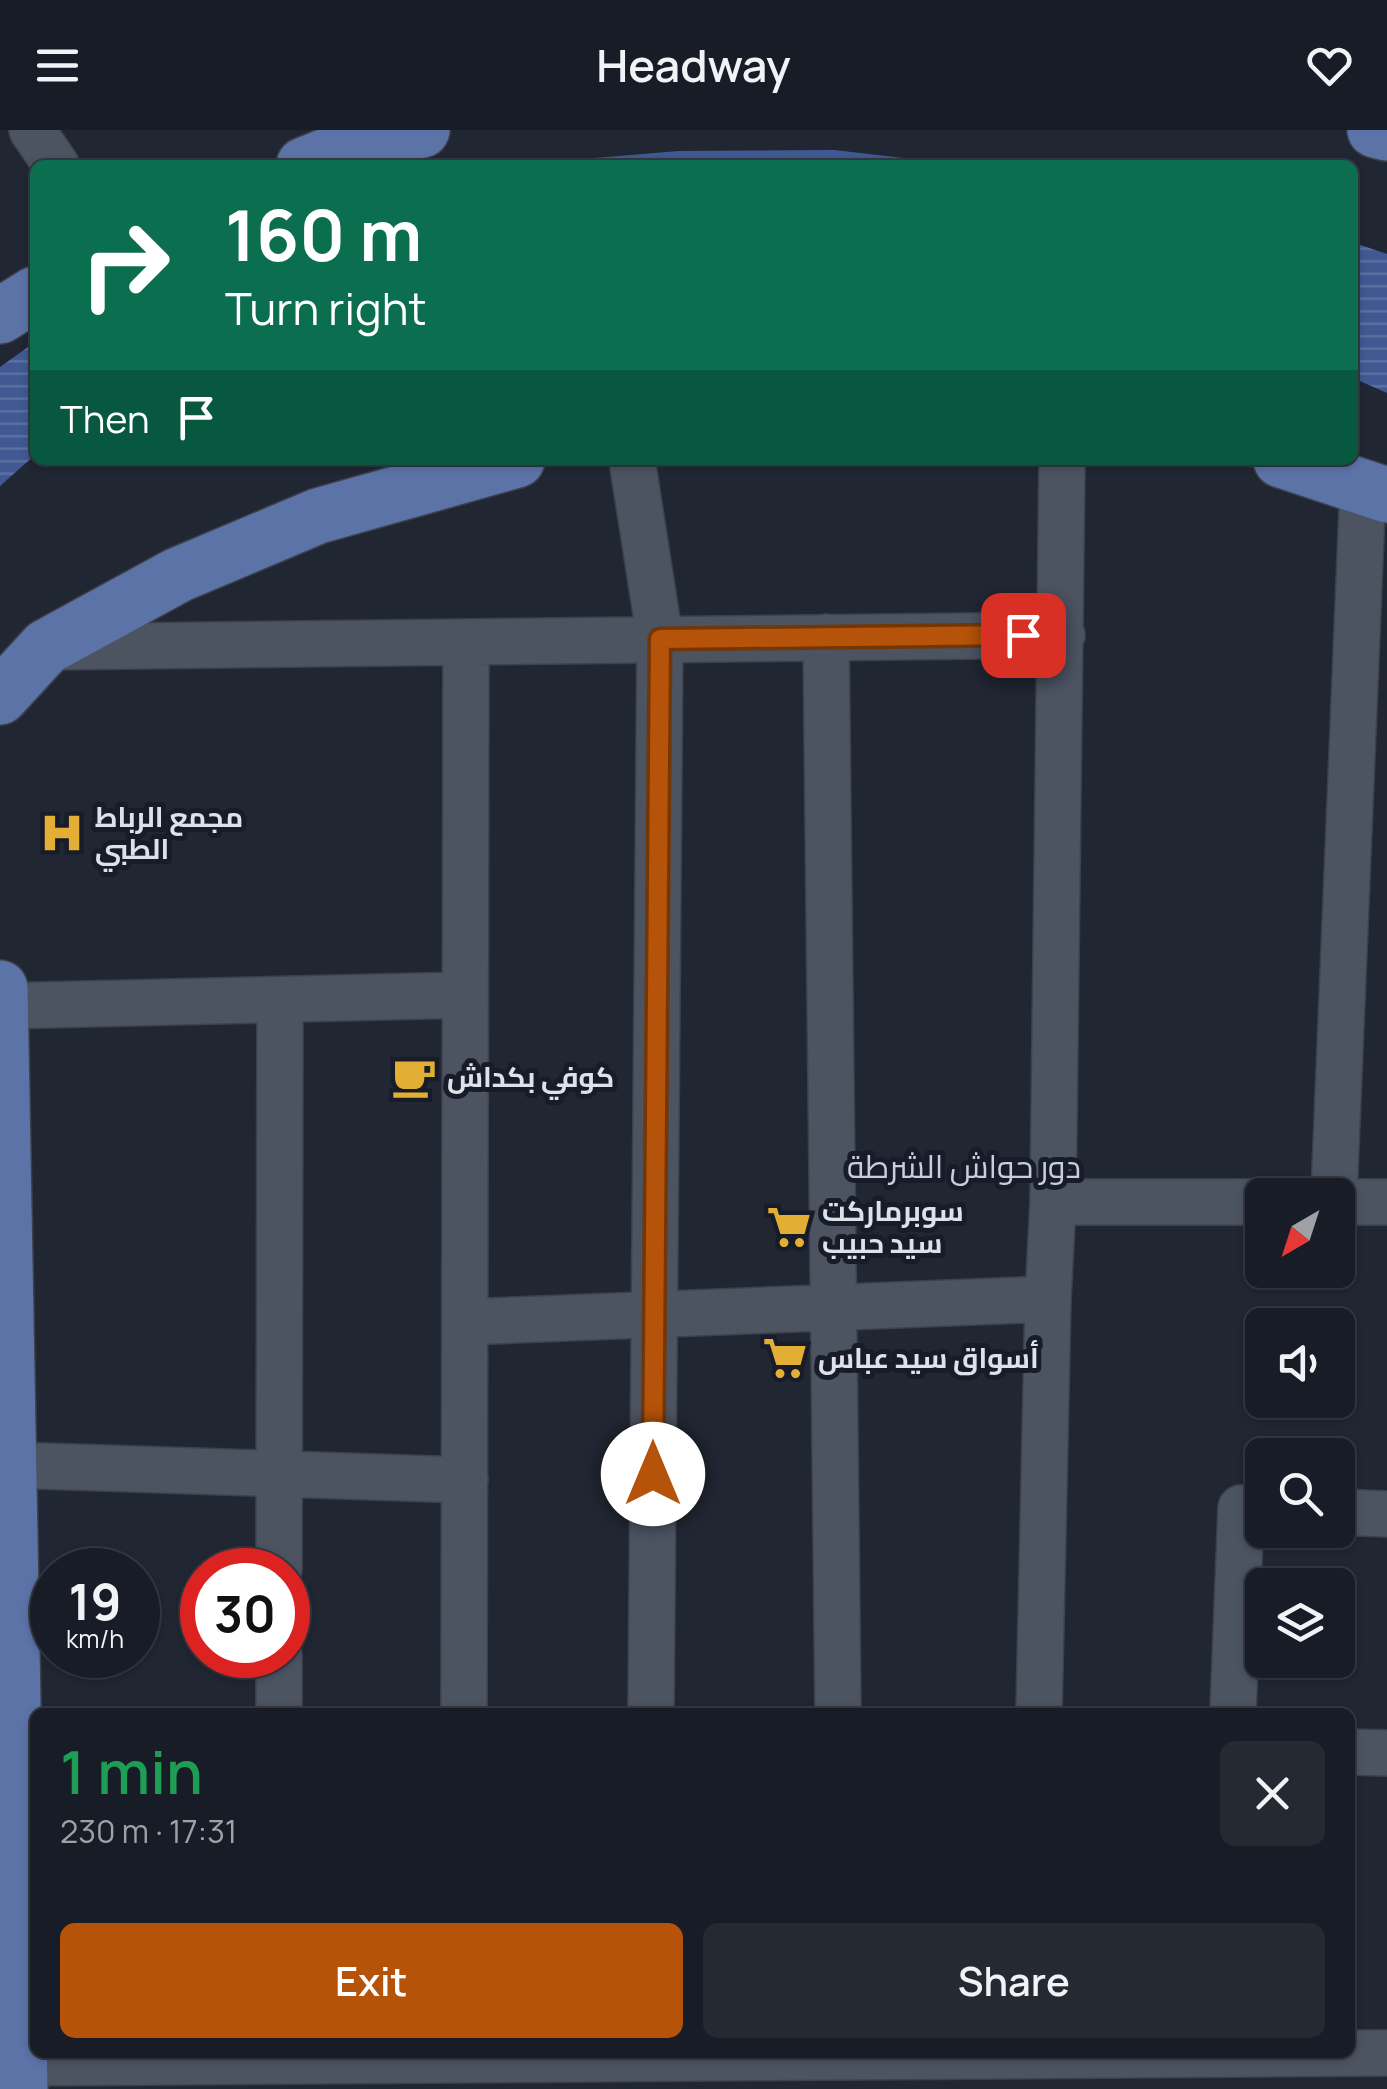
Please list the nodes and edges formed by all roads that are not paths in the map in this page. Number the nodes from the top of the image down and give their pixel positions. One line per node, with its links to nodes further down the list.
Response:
1 (32, 130): 5 (street)
2 (422, 130): 6 (main road)
3 (1375, 130): 4 (main road)
4 (1387, 133)
5 (53, 160)
6 (316, 160)
7 (30, 297): 8 (main road)
8 (0, 316)
9 (499, 465): 18 (main road)
10 (633, 465): 16 (street)
11 (1062, 465): 14 (street)
12 (1297, 465): 13 (main road)
13 (1375, 490): 24 (street)
14 (1062, 635): 15 (street); 26 (street)
15 (826, 637): 16 (street); 30 (street)
16 (660, 639): 17 (street); 31 (street)
17 (466, 642): 18 (street); 21 (street)
18 (46, 647): 19 (main road)
19 (0, 696)
20 (0, 988): 23 (main road)
21 (466, 995): 22 (street); 32 (street)
22 (280, 1000): 23 (street); 34 (street)
23 (1, 1006): 33 (main road)
24 (1337, 1178)
25 (1355, 1199): 28 (street)
26 (1054, 1202): 27 (street); 29 (street)
27 (1245, 1202)
28 (1387, 1202)
29 (1048, 1300): 30 (street); 45 (street)
30 (834, 1308): 31 (street); 44 (street)
31 (654, 1315): 32 (street); 43 (street)
32 (465, 1322): 35 (street)
33 (10, 1465): 34 (street); 55 (main road)
34 (279, 1473): 35 (street); 38 (street)
35 (465, 1480): 42 (street)
36 (1355, 1513): 37 (street)
37 (1387, 1514)
38 (279, 1548)
39 (1248, 1548): 46 (street)
40 (279, 1678): 41 (street)
41 (279, 1708)
42 (464, 1708)
43 (651, 1708)
44 (838, 1708)
45 (1039, 1708)
46 (1233, 1708)
47 (1355, 1752): 48 (street)
48 (1387, 1753)
49 (1355, 2054): 50 (street)
50 (1387, 2054)
51 (264, 2058): 55 (street)
52 (893, 2058): 54 (street)
53 (1156, 2058): 54 (street)
54 (1030, 2066)
55 (19, 2076)

